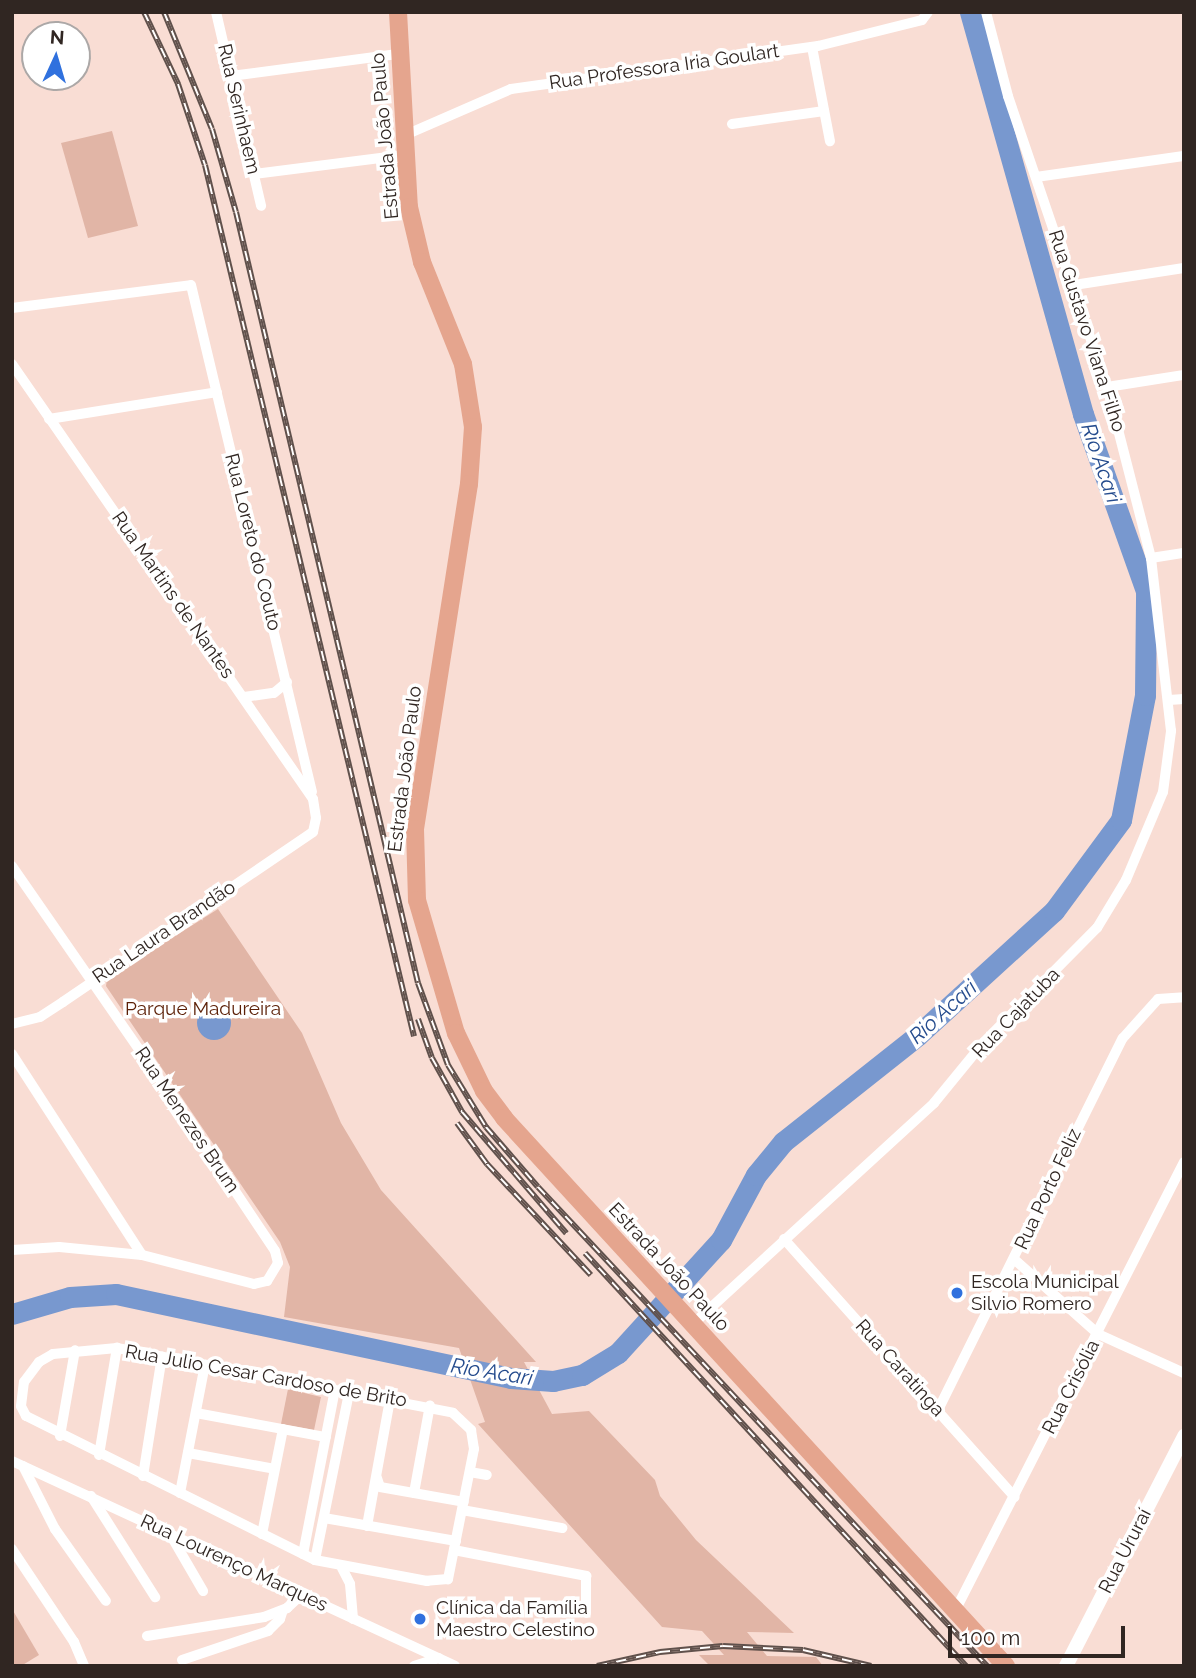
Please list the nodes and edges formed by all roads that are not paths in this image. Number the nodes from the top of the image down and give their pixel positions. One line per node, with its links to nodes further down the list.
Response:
1 (216, 12): 7 (street, Rua Serinhaem)
2 (398, 12): 6 (main road, Estrada João Paulo)
3 (928, 12): 5 (street, Rua Professora Iria Goulart)
4 (986, 12): 15 (street, Rua Gustavo Viana Filho)
5 (812, 47): 8 (street); 10 (street, Rua Professora Iria Goulart)
6 (398, 54): 7 (street); 10 (main road, Estrada João Paulo)
7 (231, 76): 14 (street, Rua Serinhaem)
8 (824, 111): 9 (street); 11 (street)
9 (732, 124)
10 (403, 136): 12 (main road, Estrada João Paulo)
11 (830, 141)
12 (404, 155): 14 (street); 43 (main road, Estrada João Paulo)
13 (1184, 156): 15 (street)
14 (254, 174): 16 (street, Rua Serinhaem)
15 (1036, 177): 18 (street, Rua Gustavo Viana Filho)
16 (261, 206)
17 (1184, 268): 18 (street)
18 (1074, 285): 22 (street, Rua Gustavo Viana Filho)
19 (12, 308): 23 (street, Rua Loreto do Couto)
20 (12, 364): 24 (street, Rua Martins de Nantes)
21 (1184, 375): 22 (street)
22 (1107, 387): 26 (street, Rua Gustavo Viana Filho)
23 (217, 392): 24 (street); 28 (street, Rua Loreto do Couto)
24 (49, 419): 29 (street, Rua Martins de Nantes)
25 (1184, 552): 26 (street)
26 (1151, 558): 27 (street, Rua Gustavo Viana Filho)
27 (1162, 656): 31 (street, Rua Cajatuba)
28 (287, 682): 29 (street); 32 (street, Rua Loreto do Couto)
29 (244, 697): 32 (street, Rua Martins de Nantes)
30 (1184, 699): 31 (street)
31 (1169, 700): 39 (street, Rua Cajatuba)
32 (313, 799): 34 (street, Rua Laura Brandão)
33 (12, 866): 34 (street, Rua Menezes Brum)
34 (92, 980): 36 (street, Rua Laura Brandão); 41 (street, Rua Menezes Brum)
35 (1184, 997): 42 (street, Rua Porto Feliz)
36 (12, 1024)
37 (12, 1054): 41 (street)
38 (1184, 1162): 44 (street, Rua Crisólia)
39 (784, 1239): 43 (street, Rua Cajatuba); 54 (street, Rua Caratinga)
40 (12, 1250): 41 (street)
41 (142, 1255)
42 (1015, 1259): 44 (street); 54 (street, Rua Porto Feliz)
43 (689, 1320): 89 (main road, Estrada João Paulo)
44 (1098, 1334): 49 (street); 72 (street, Rua Crisólia)
45 (117, 1348): 46 (street, Rua Julio Cesar Cardoso de Brito); 47 (street, Rua Julio Cesar Cardoso de Brito); 61 (street)
46 (75, 1350): 57 (street); 57 (street, Rua Julio Cesar Cardoso de Brito)
47 (162, 1356): 48 (street, Rua Julio Cesar Cardoso de Brito); 67 (street)
48 (205, 1364): 50 (street, Rua Julio Cesar Cardoso de Brito); 55 (street)
49 (1184, 1373)
50 (335, 1390): 51 (street, Rua Julio Cesar Cardoso de Brito); 59 (street)
51 (349, 1392): 52 (street, Rua Julio Cesar Cardoso de Brito); 74 (street)
52 (390, 1400): 53 (street, Rua Julio Cesar Cardoso de Brito); 68 (street)
53 (430, 1405): 65 (street, Rua Julio Cesar Cardoso de Brito); 70 (street)
54 (938, 1410): 72 (street, Rua Caratinga)
55 (196, 1413): 56 (street); 60 (street)
56 (283, 1429): 59 (street); 64 (street)
57 (60, 1436): 61 (street, Rua Julio Cesar Cardoso de Brito)
58 (1184, 1436): 99 (street, Rua Ururaí)
59 (326, 1437): 81 (street)
60 (188, 1453): 64 (street); 69 (street)
61 (99, 1455): 67 (street, Rua Julio Cesar Cardoso de Brito)
62 (12, 1461): 63 (street, Rua Lourenço Marques)
63 (23, 1466): 71 (street, Rua Lourenço Marques); 87 (street)
64 (275, 1469): 78 (street)
65 (470, 1472): 66 (street); 73 (street, Rua Julio Cesar Cardoso de Brito)
66 (487, 1475)
67 (143, 1476): 69 (street, Rua Julio Cesar Cardoso de Brito)
68 (377, 1478): 70 (street); 75 (street)
69 (180, 1493): 78 (street, Rua Julio Cesar Cardoso de Brito)
70 (414, 1493): 73 (street)
71 (91, 1495): 77 (street, Rua Lourenço Marques); 86 (street)
72 (1015, 1497): 89 (street, Rua Crisólia)
73 (463, 1506): 76 (street); 79 (street, Rua Julio Cesar Cardoso de Brito)
74 (324, 1518): 75 (street); 82 (street)
75 (367, 1526): 79 (street)
76 (562, 1528)
77 (170, 1534): 84 (street); 85 (street, Rua Lourenço Marques)
78 (262, 1534): 81 (street, Rua Julio Cesar Cardoso de Brito)
79 (455, 1546): 83 (street, Rua Julio Cesar Cardoso de Brito); 90 (street)
80 (12, 1549): 95 (street)
81 (303, 1554): 82 (street, Rua Julio Cesar Cardoso de Brito)
82 (316, 1560): 83 (street, Rua Julio Cesar Cardoso de Brito)
83 (342, 1568): 91 (street)
84 (203, 1591)
85 (300, 1596): 88 (street); 91 (street, Rua Lourenço Marques)
86 (155, 1597)
87 (106, 1601)
88 (283, 1609): 92 (street); 94 (street)
89 (956, 1611): 98 (main road, Estrada João Paulo)
90 (586, 1613)
91 (353, 1619): 93 (street, Rua Lourenço Marques)
92 (147, 1636)
93 (439, 1658): 96 (street); 97 (street, Rua Lourenço Marques)
94 (182, 1660)
95 (84, 1665)
96 (414, 1666)
97 (455, 1666)
98 (1006, 1666)
99 (1066, 1666)

